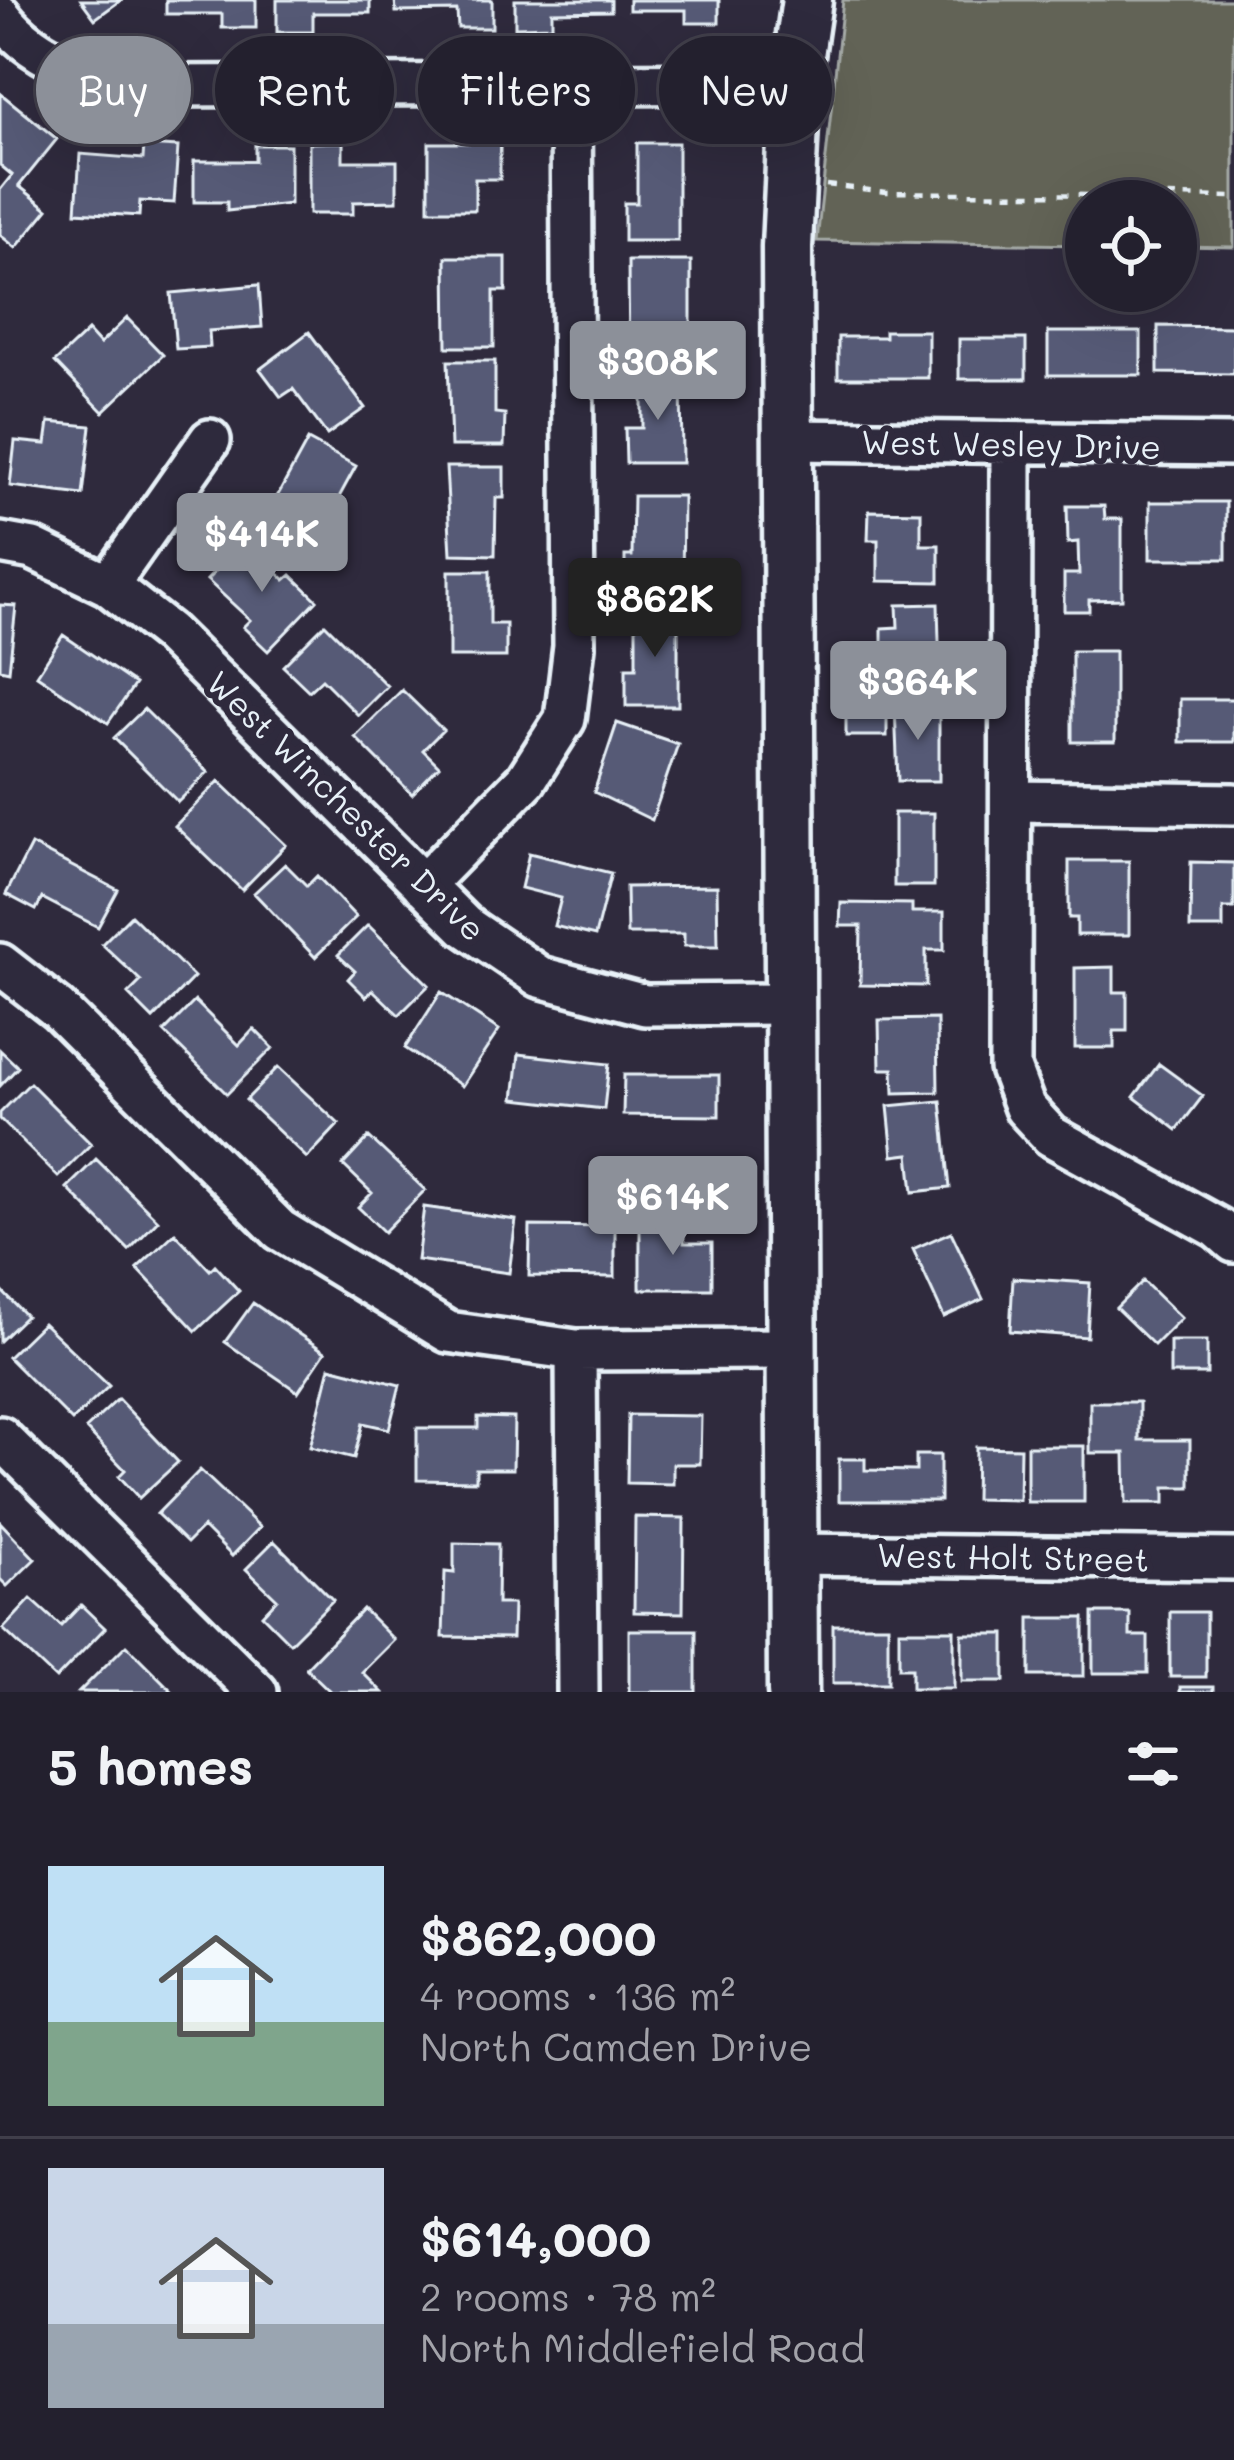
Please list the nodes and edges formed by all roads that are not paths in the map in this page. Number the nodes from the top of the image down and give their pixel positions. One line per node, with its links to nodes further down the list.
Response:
1 (807, 0): 3 (main road)
2 (0, 15): 4 (street)
3 (802, 36)
4 (418, 85)
5 (571, 144): 15 (street)
6 (793, 144): 8 (main road)
7 (210, 440): 12 (street)
8 (789, 440): 9 (street, West Wesley Drive); 17 (main road)
9 (1011, 443): 10 (street, West Wesley Drive); 13 (street)
10 (1234, 446)
11 (0, 542): 12 (street, West Winchester Drive)
12 (108, 585): 15 (street, West Winchester Drive)
13 (1012, 801): 14 (street); 18 (street)
14 (1234, 803)
15 (423, 885): 17 (street, West Winchester Drive)
16 (0, 964): 20 (street)
17 (791, 1004): 19 (main road)
18 (1234, 1243)
19 (792, 1349): 20 (street); 22 (main road)
20 (576, 1350): 25 (street)
21 (0, 1437): 24 (street)
22 (792, 1554): 23 (street, West Holt Street); 26 (main road)
23 (1234, 1559)
24 (257, 1692)
25 (578, 1692)
26 (793, 1692)

